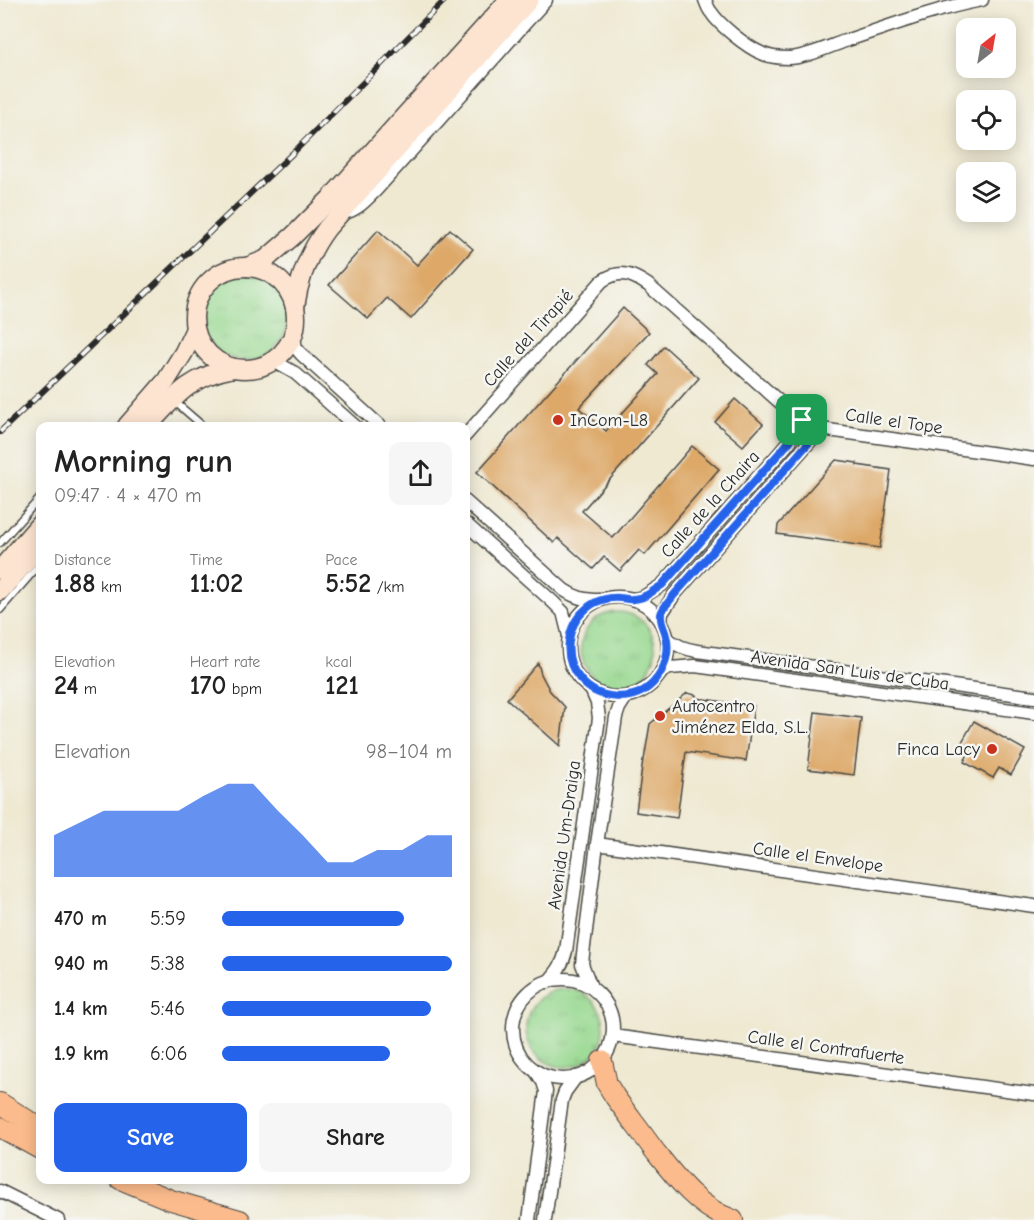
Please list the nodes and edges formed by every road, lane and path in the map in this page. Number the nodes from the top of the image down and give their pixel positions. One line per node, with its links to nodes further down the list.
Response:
1 (509, 0): 7 (street)
2 (529, 0): 6 (street)
3 (546, 0): 6 (street)
4 (705, 0): 5 (street)
5 (982, 0)
6 (337, 215): 9 (street)
7 (247, 267): 9 (street); 10 (street)
8 (623, 274): 16 (street, Calle el Tope); 23 (street, Calle del Tirapié)
9 (295, 307): 11 (street)
10 (195, 329): 13 (street); 17 (street)
11 (293, 334): 12 (street); 21 (street)
12 (271, 362): 13 (street); 20 (street)
13 (234, 368): 14 (street)
14 (172, 399): 15 (lane); 18 (street); 19 (lane)
15 (166, 419)
16 (802, 420): 22 (street, Calle el Tope); 34 (street, Calle de la Chaira)
17 (130, 422)
18 (152, 422)
19 (199, 422)
20 (350, 422)
21 (376, 422)
22 (821, 429): 24 (street, Calle el Tope); 37 (street, Calle de la Chaira)
23 (470, 430)
24 (1034, 459)
25 (36, 502): 29 (lane)
26 (470, 505): 35 (street)
27 (470, 528): 38 (street)
28 (36, 529): 32 (street)
29 (0, 543)
30 (36, 550): 33 (street)
31 (36, 569): 36 (lane)
32 (0, 570)
33 (0, 591)
34 (633, 599): 35 (street); 37 (street)
35 (600, 600): 38 (street)
36 (0, 610)
37 (661, 621): 39 (street)
38 (569, 636): 41 (street)
39 (667, 638): 40 (street); 43 (street, Avenida San Luis de Cuba)
40 (662, 672): 42 (street); 44 (street, Avenida San Luis de Cuba)
41 (591, 690): 42 (street); 47 (street, Avenida Um-Draiga)
42 (626, 697): 45 (street, Avenida Um-Draiga)
43 (1034, 698)
44 (1034, 713)
45 (597, 844): 46 (street, Calle el Envelope); 48 (street, Avenida Um-Draiga)
46 (1034, 906)
47 (548, 982): 48 (street); 51 (street)
48 (591, 987): 49 (street)
49 (613, 1036): 50 (street); 53 (street, Calle el Contrafuerte)
50 (602, 1061): 52 (street); 66 (main road)
51 (534, 1069): 52 (street); 64 (street)
52 (576, 1077): 65 (street)
53 (1034, 1094)
54 (0, 1103): 56 (main road)
55 (0, 1116): 58 (main road)
56 (36, 1126)
57 (0, 1127): 59 (main road)
58 (36, 1137)
59 (36, 1147)
60 (132, 1184): 63 (main road)
61 (0, 1191): 62 (street)
62 (58, 1220)
63 (240, 1220)
64 (529, 1220)
65 (545, 1220)
66 (733, 1220)

